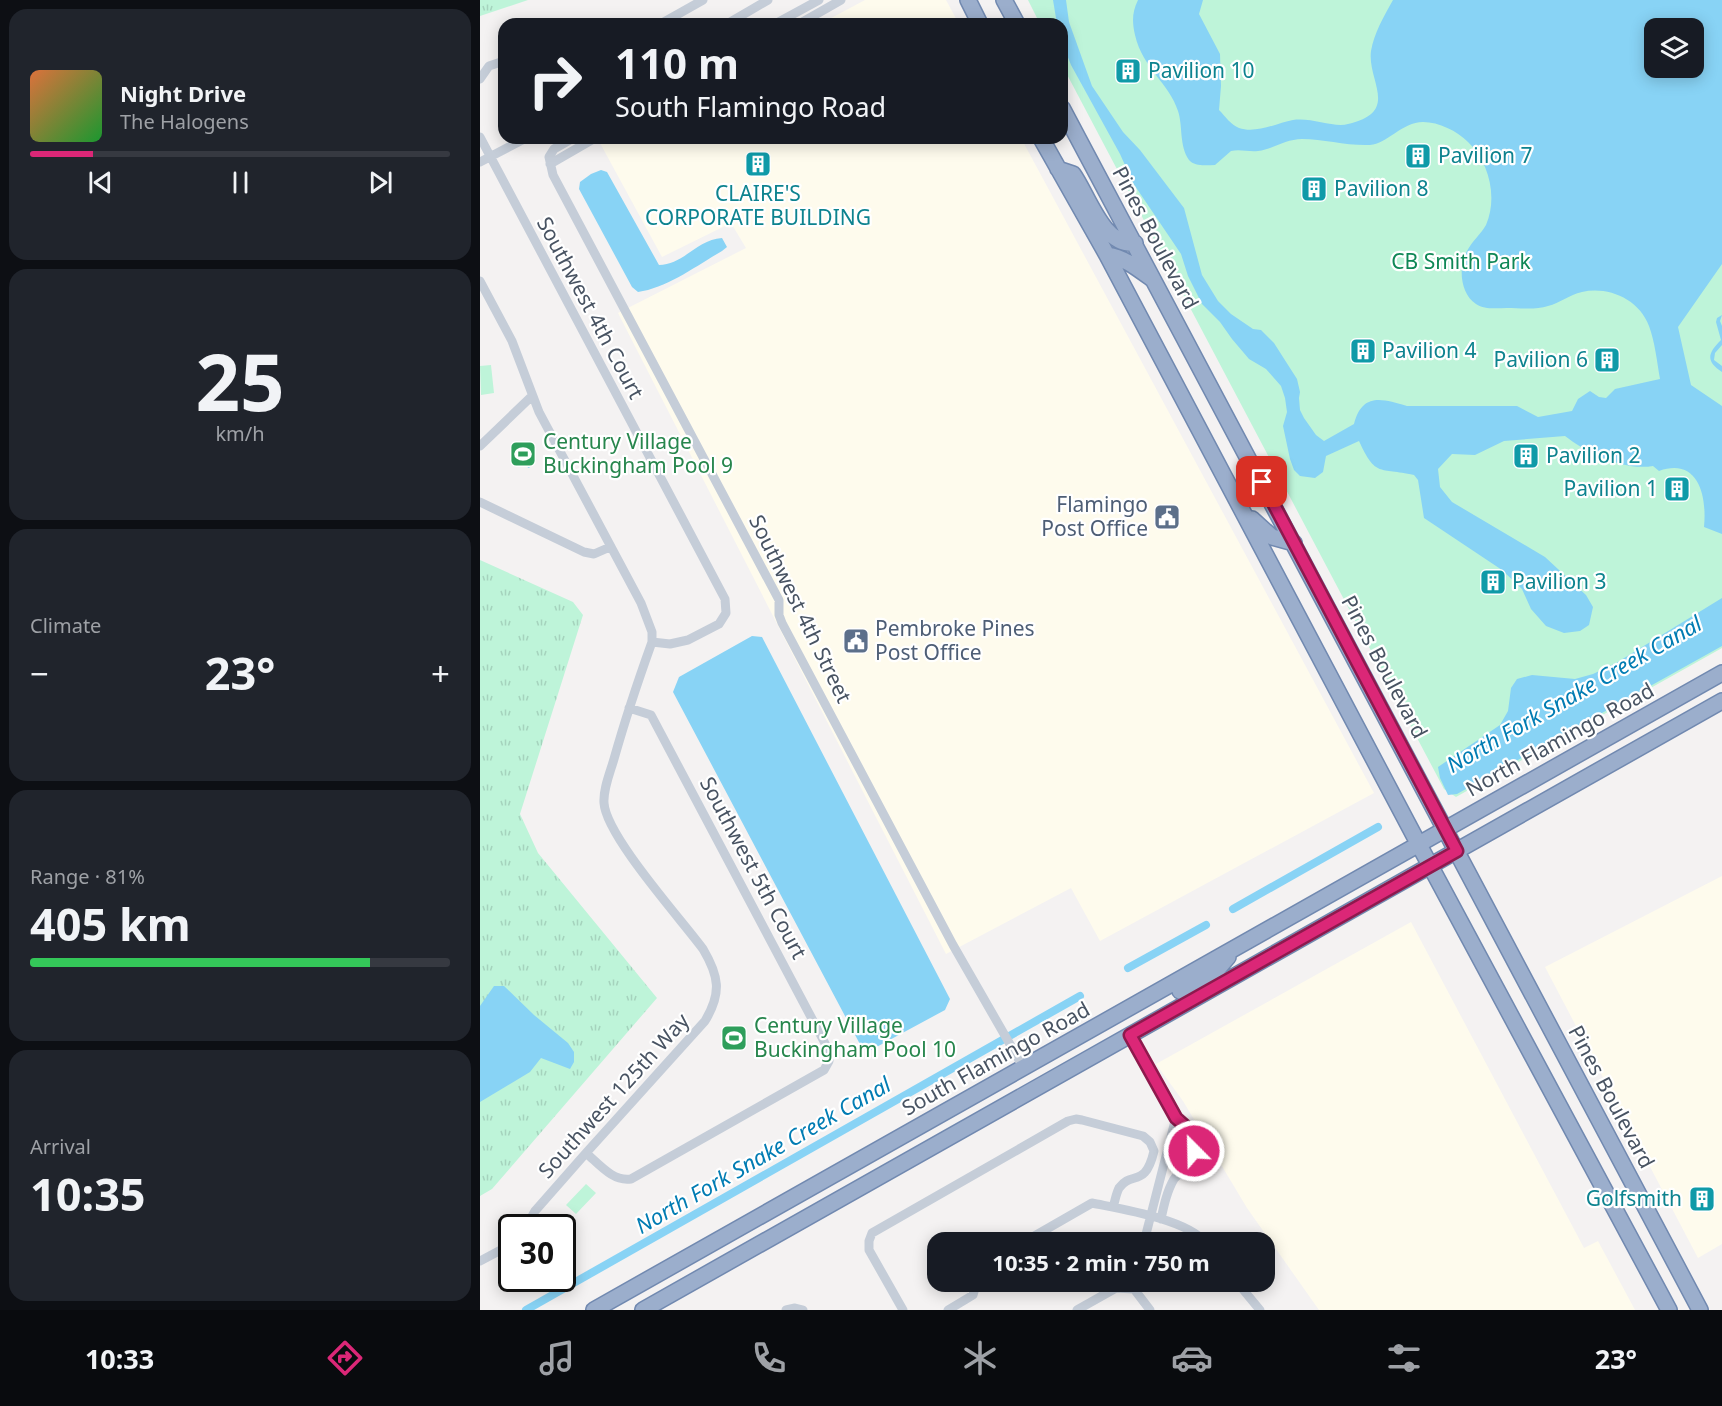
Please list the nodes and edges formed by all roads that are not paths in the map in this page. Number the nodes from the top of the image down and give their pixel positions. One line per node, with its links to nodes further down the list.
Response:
1 (703, 0): 7 (street)
2 (768, 0): 8 (street)
3 (819, 0): 9 (street)
4 (841, 0): 10 (street)
5 (968, 0): 11 (highway)
6 (1004, 0): 12 (highway)
7 (671, 18)
8 (738, 18)
9 (786, 18)
10 (810, 18)
11 (977, 18)
12 (1014, 18)
13 (498, 63): 14 (street)
14 (480, 79)
15 (1068, 119): 24 (highway, Pines Boulevard)
16 (480, 137): 21 (street, Southwest 4th Court)
17 (515, 144): 21 (street)
18 (563, 144): 22 (street)
19 (585, 144): 22 (street)
20 (1044, 144): 23 (highway)
21 (484, 160): 34 (street, Southwest 4th Court)
22 (550, 164): 44 (street, Southwest 4th Street)
23 (1058, 169): 24 (highway); 25 (highway)
24 (1135, 243): 26 (highway, Pines Boulevard)
25 (1107, 255): 26 (highway); 31 (highway)
26 (1154, 280): 32 (highway, Pines Boulevard)
27 (480, 281): 28 (street)
28 (532, 396): 29 (street); 33 (street)
29 (480, 446)
30 (480, 502): 33 (street)
31 (1245, 513): 32 (highway); 39 (highway)
32 (1294, 543): 38 (highway, Pines Boulevard)
33 (610, 547): 34 (street)
34 (652, 642): 37 (street)
35 (1722, 673): 38 (highway, North Flamingo Road)
36 (1722, 701): 40 (highway)
37 (629, 708): 46 (street, Southwest 125th Way); 46 (street, Southwest 5th Court)
38 (1445, 828): 39 (highway, North Flamingo Road); 40 (highway, Pines Boulevard)
39 (1418, 843): 41 (highway); 42 (highway, South Flamingo Road)
40 (1457, 851): 41 (highway); 70 (highway, Pines Boulevard)
41 (1431, 866): 43 (highway, South Flamingo Road); 69 (highway)
42 (1236, 947): 43 (highway); 44 (highway, South Flamingo Road)
43 (1130, 1035): 45 (street); 61 (highway, South Flamingo Road)
44 (1023, 1067): 60 (highway, South Flamingo Road)
45 (1176, 1118): 49 (street); 50 (street)
46 (586, 1153): 48 (street, Southwest 125th Way)
47 (1113, 1207): 49 (street); 51 (street); 64 (street)
48 (533, 1214)
49 (1149, 1215): 50 (street); 52 (street)
50 (1161, 1219): 53 (street)
51 (1041, 1232)
52 (1146, 1232)
53 (1195, 1232)
54 (498, 1251): 55 (street)
55 (480, 1261)
56 (974, 1292): 65 (street)
57 (1109, 1292): 66 (street)
58 (1139, 1292): 67 (street)
59 (1245, 1292): 68 (street)
60 (594, 1310)
61 (643, 1310)
62 (786, 1310): 63 (street)
63 (802, 1310)
64 (903, 1310)
65 (948, 1310)
66 (1077, 1310)
67 (1150, 1310)
68 (1260, 1310)
69 (1669, 1310)
70 (1700, 1310)

